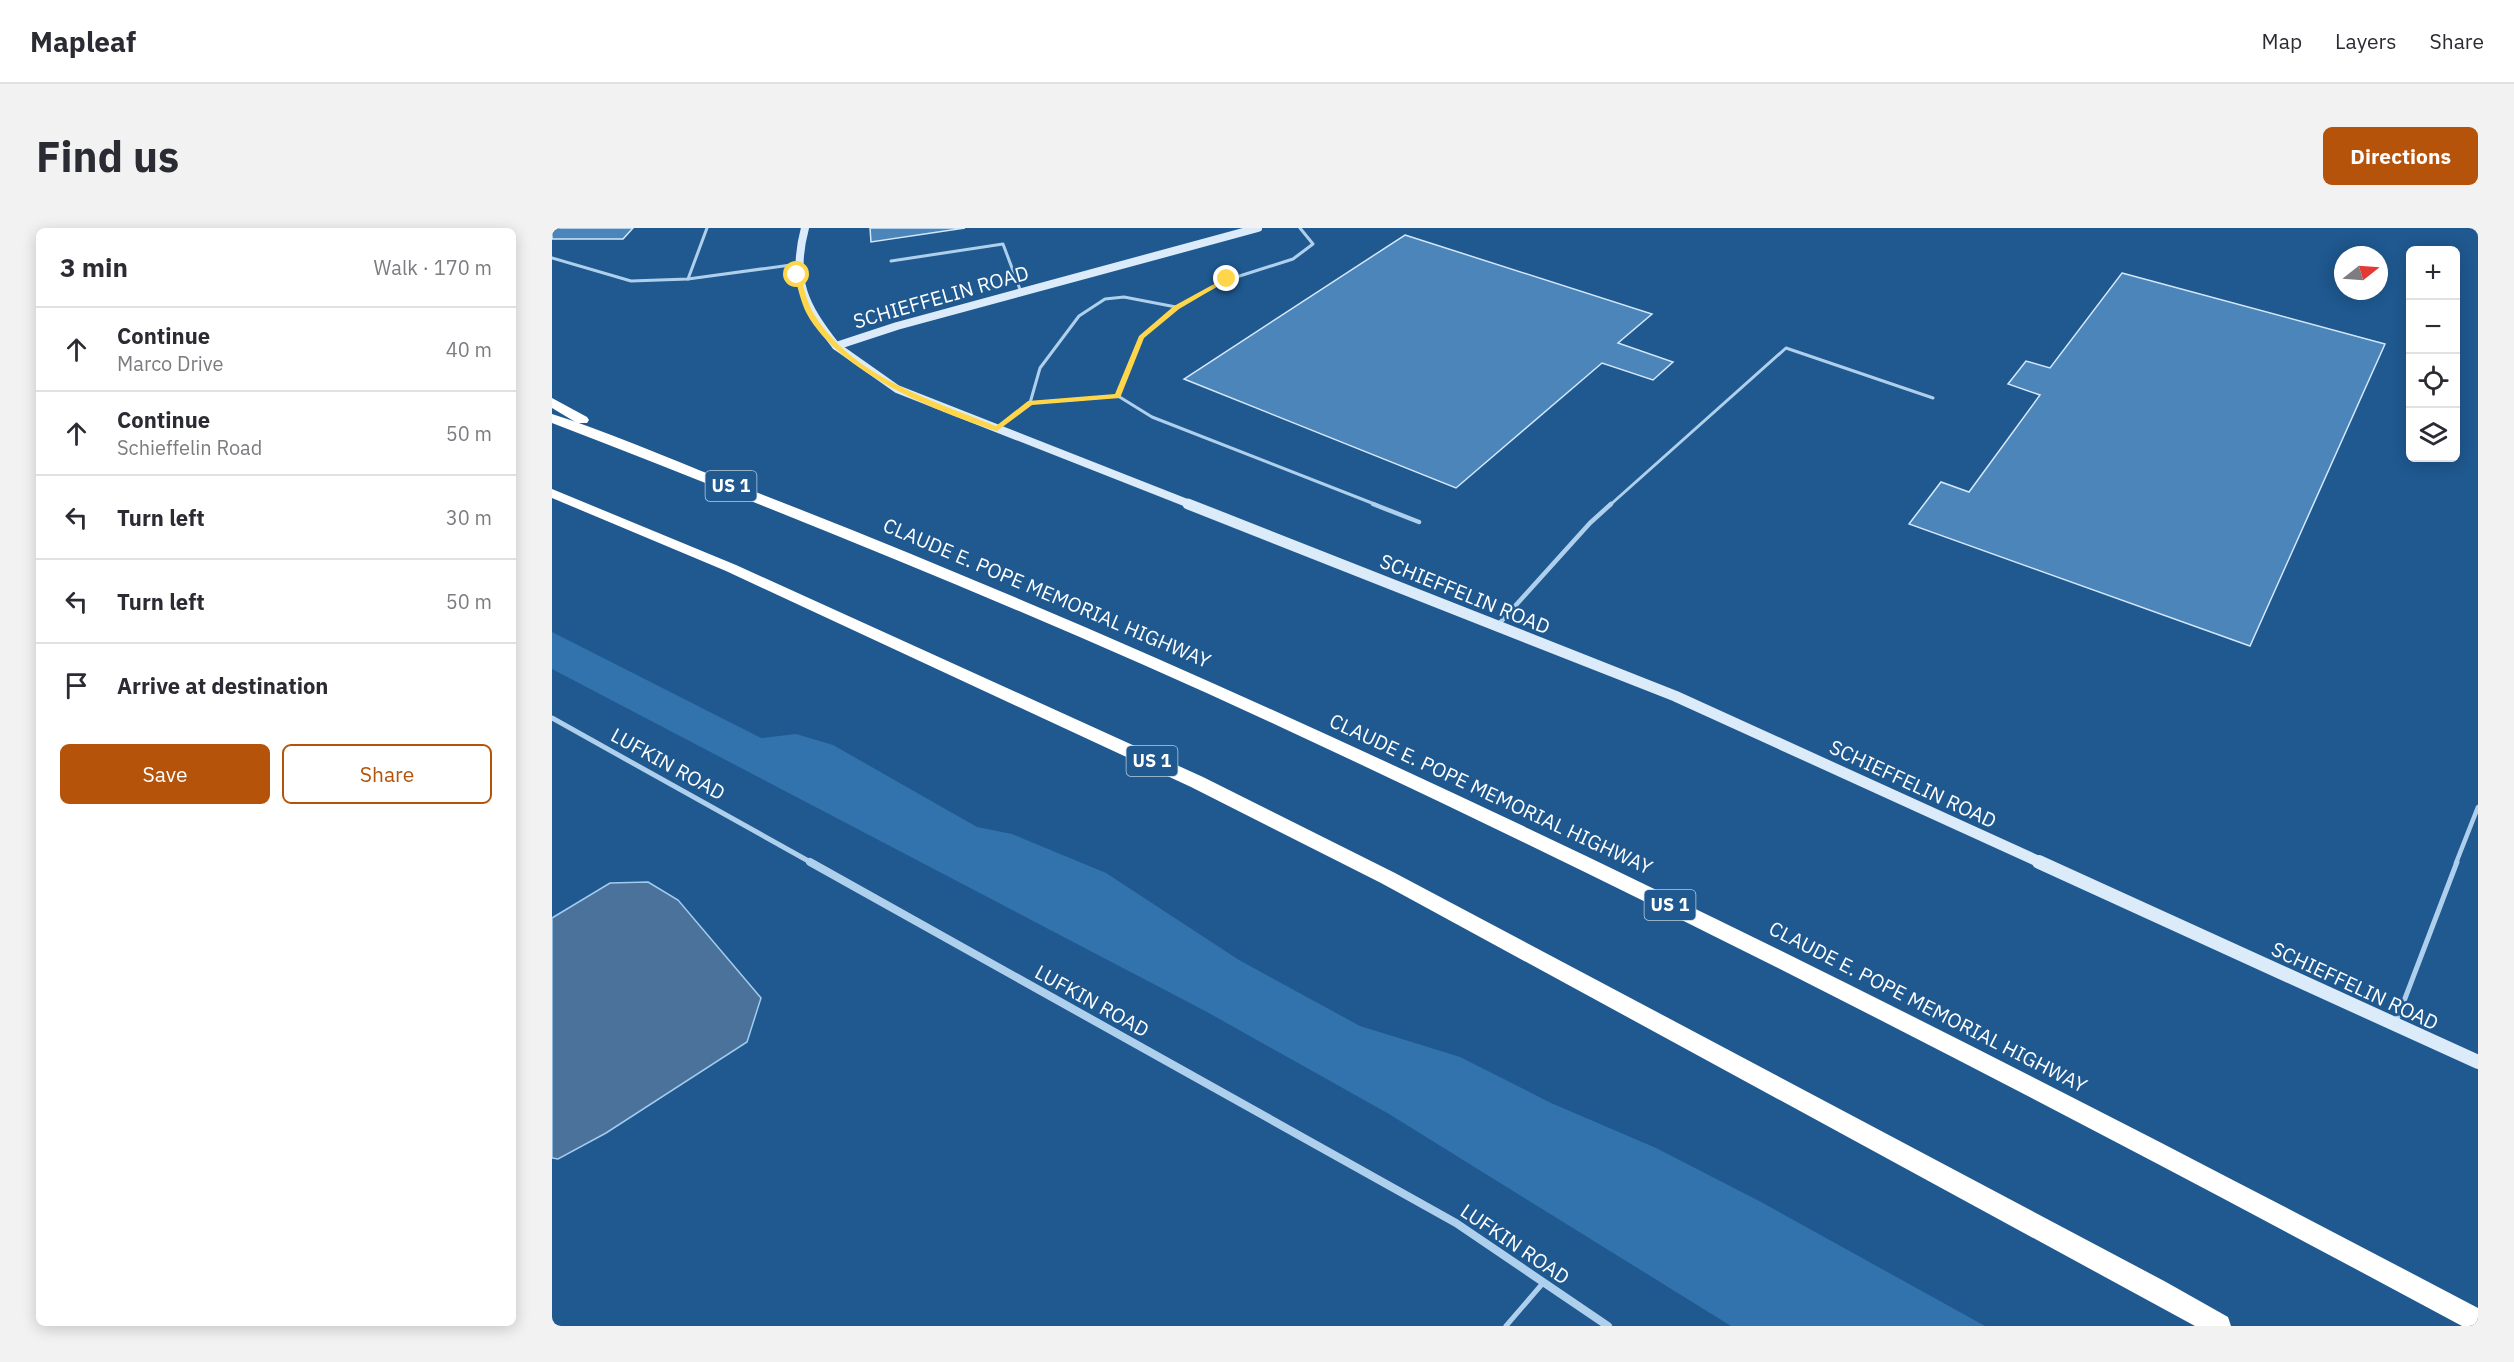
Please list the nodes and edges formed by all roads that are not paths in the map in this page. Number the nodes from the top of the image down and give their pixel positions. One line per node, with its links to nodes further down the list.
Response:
1 (707, 228): 8 (lane)
2 (805, 228): 7 (street)
3 (1257, 228): 9 (street, SCHIEFFELIN ROAD)
4 (1300, 228): 10 (lane)
5 (552, 258): 8 (lane)
6 (891, 261): 9 (lane)
7 (798, 264): 8 (lane); 11 (street)
8 (688, 279)
9 (1021, 292): 11 (street, SCHIEFFELIN ROAD)
10 (1176, 307): 12 (lane); 15 (lane)
11 (836, 346): 17 (street, SCHIEFFELIN ROAD)
12 (1118, 396): 15 (lane); 20 (lane)
13 (1933, 398): 21 (lane)
14 (552, 402): 18 (highway)
15 (1030, 403): 17 (lane)
16 (552, 418): 18 (highway, CLAUDE E. POPE MEMORIAL HIGHWAY / US 1)
17 (997, 429): 21 (street, SCHIEFFELIN ROAD)
18 (619, 442): 27 (highway, CLAUDE E. POPE MEMORIAL HIGHWAY / US 1)
19 (552, 493): 30 (highway, US 1)
20 (1419, 522)
21 (1497, 626): 24 (street, SCHIEFFELIN ROAD)
22 (552, 718): 26 (street, LUFKIN ROAD)
23 (2478, 807): 24 (lane)
24 (2395, 1024): 25 (street, SCHIEFFELIN ROAD)
25 (2478, 1062)
26 (1544, 1282): 28 (lane); 29 (street, LUFKIN ROAD)
27 (2478, 1321)
28 (1506, 1326)
29 (1608, 1326)
30 (2219, 1326)

